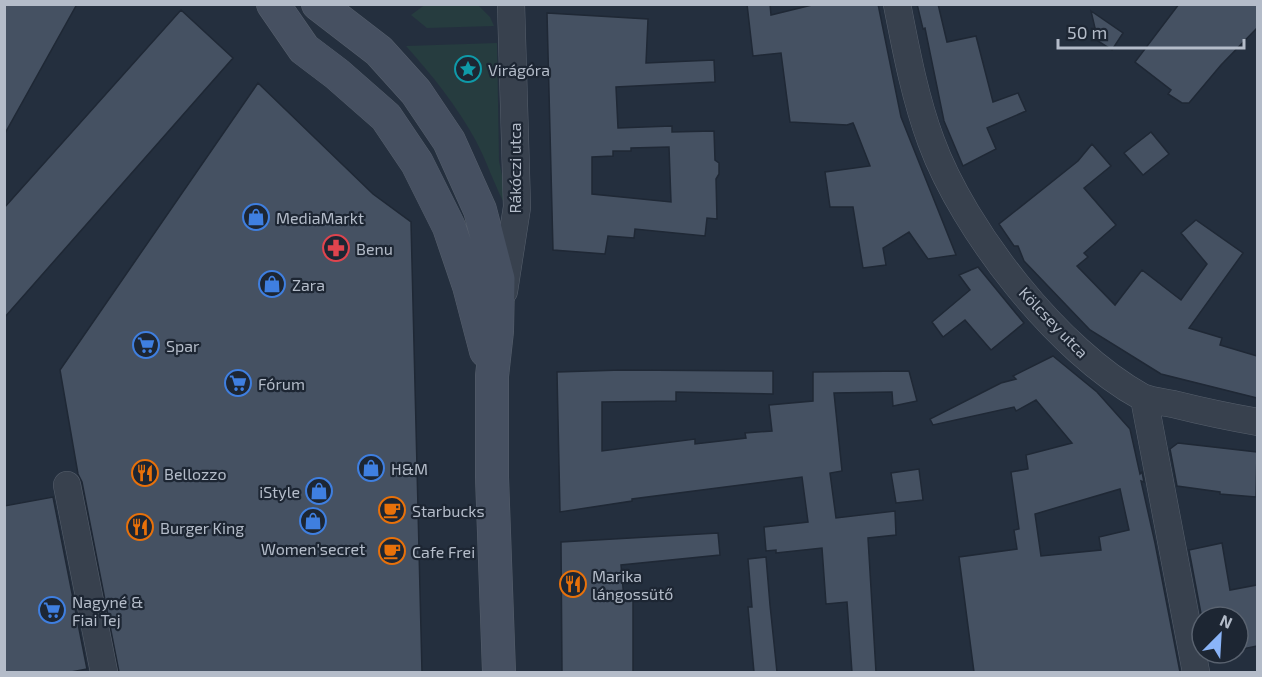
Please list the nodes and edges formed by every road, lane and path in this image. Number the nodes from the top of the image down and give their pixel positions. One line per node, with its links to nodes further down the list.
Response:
1 (273, 4): 6 (street, Rákóczi utca)
2 (318, 4): 5 (street, Rákóczi utca)
3 (511, 4): 5 (street, Rákóczi utca)
4 (897, 4): 7 (street, Kölcsey utca)
5 (498, 331): 6 (street, Rákóczi utca)
6 (492, 376): 11 (street, Rákóczi utca)
7 (1144, 398): 8 (street); 12 (street)
8 (1257, 422)
9 (67, 485): 10 (street)
10 (99, 671)
11 (499, 672)
12 (1196, 672)

